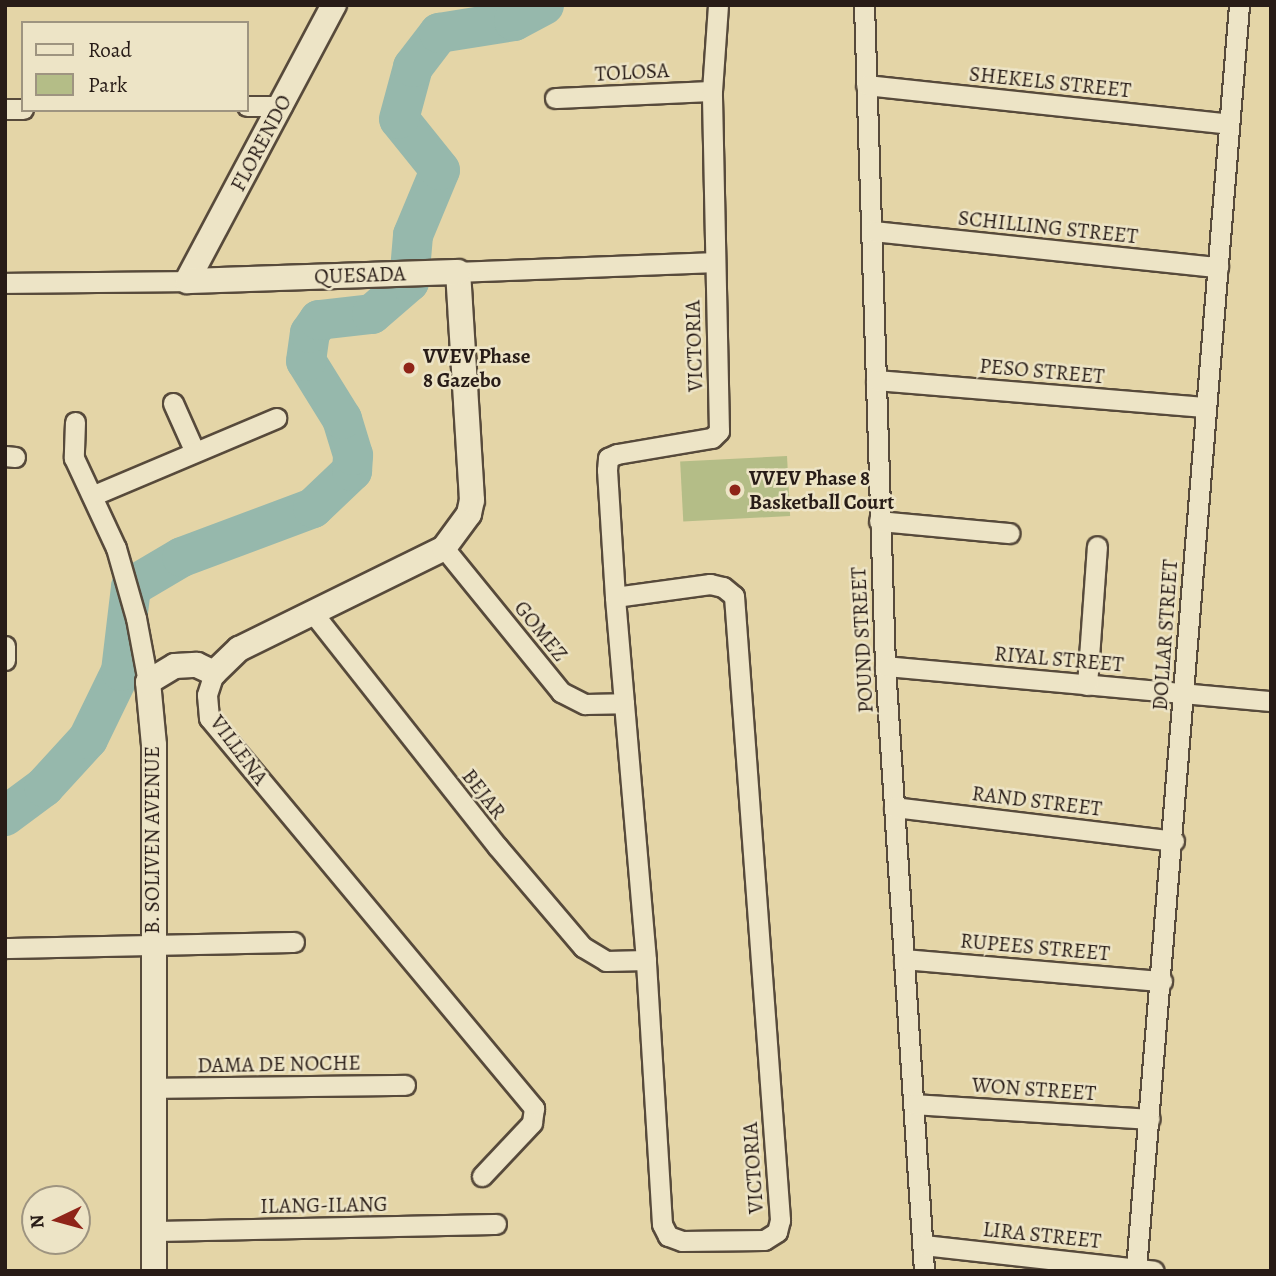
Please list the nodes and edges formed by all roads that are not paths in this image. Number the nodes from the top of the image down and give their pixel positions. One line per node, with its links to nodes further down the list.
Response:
1 (334, 5): 9 (street, FLORENDO)
2 (718, 5): 6 (street, VICTORIA)
3 (864, 5): 5 (street, POUND STREET)
4 (1239, 5): 10 (street, DOLLAR STREET)
5 (866, 85): 10 (street, SHEKELS STREET); 11 (street, POUND STREET)
6 (712, 91): 7 (street, TOLOSA); 12 (street, VICTORIA)
7 (555, 98)
8 (248, 106): 9 (street)
9 (282, 106): 15 (street, FLORENDO)
10 (1228, 124): 13 (street, DOLLAR STREET)
11 (873, 231): 13 (street, SCHILLING STREET); 17 (street, POUND STREET)
12 (714, 262): 14 (street, QUESADA); 28 (street, VICTORIA)
13 (1218, 268): 19 (street, DOLLAR STREET)
14 (458, 272): 15 (street, QUESADA); 27 (street)
15 (187, 281): 16 (street, QUESADA)
16 (5, 283)
17 (876, 380): 19 (street, PESO STREET); 24 (street, POUND STREET)
18 (173, 403): 22 (street)
19 (1204, 407): 36 (street, DOLLAR STREET)
20 (276, 418): 22 (street)
21 (75, 422): 23 (street, B. SOLIVEN AVENUE)
22 (194, 450): 23 (street)
23 (94, 495): 34 (street, B. SOLIVEN AVENUE)
24 (879, 521): 25 (street); 32 (street, POUND STREET)
25 (1009, 533)
26 (1097, 546): 35 (street)
27 (444, 548): 29 (street); 38 (street, GOMEZ)
28 (615, 597): 38 (street, VICTORIA); 45 (street, VICTORIA)
29 (313, 613): 33 (street); 45 (street, BEJAR)
30 (5, 646): 31 (street)
31 (5, 660)
32 (885, 666): 35 (street, RIYAL STREET); 39 (street, POUND STREET)
33 (214, 673): 34 (street); 51 (street, VILLENA)
34 (148, 682): 42 (street, B. SOLIVEN AVENUE)
35 (1087, 685): 36 (street, RIYAL STREET)
36 (1184, 694): 37 (street, RIYAL STREET); 40 (street, DOLLAR STREET)
37 (1271, 701)
38 (624, 703): 45 (street, VICTORIA)
39 (894, 807): 40 (street, RAND STREET); 44 (street, POUND STREET)
40 (1174, 841): 46 (street, DOLLAR STREET)
41 (294, 942): 42 (street)
42 (152, 945): 43 (street); 48 (street, B. SOLIVEN AVENUE)
43 (5, 948)
44 (904, 959): 46 (street, RUPEES STREET); 49 (street, POUND STREET)
45 (646, 960)
46 (1162, 981): 50 (street, DOLLAR STREET)
47 (405, 1085): 48 (street, DAMA DE NOCHE)
48 (153, 1088): 53 (street, B. SOLIVEN AVENUE)
49 (914, 1104): 50 (street, WON STREET); 54 (street, POUND STREET)
50 (1150, 1119): 55 (street, DOLLAR STREET)
51 (482, 1176)
52 (496, 1224): 53 (street, ILANG-ILANG)
53 (154, 1231): 56 (street, B. SOLIVEN AVENUE)
54 (924, 1245): 55 (street, LIRA STREET); 57 (street, POUND STREET)
55 (1145, 1270)
56 (154, 1271)
57 (924, 1271)

